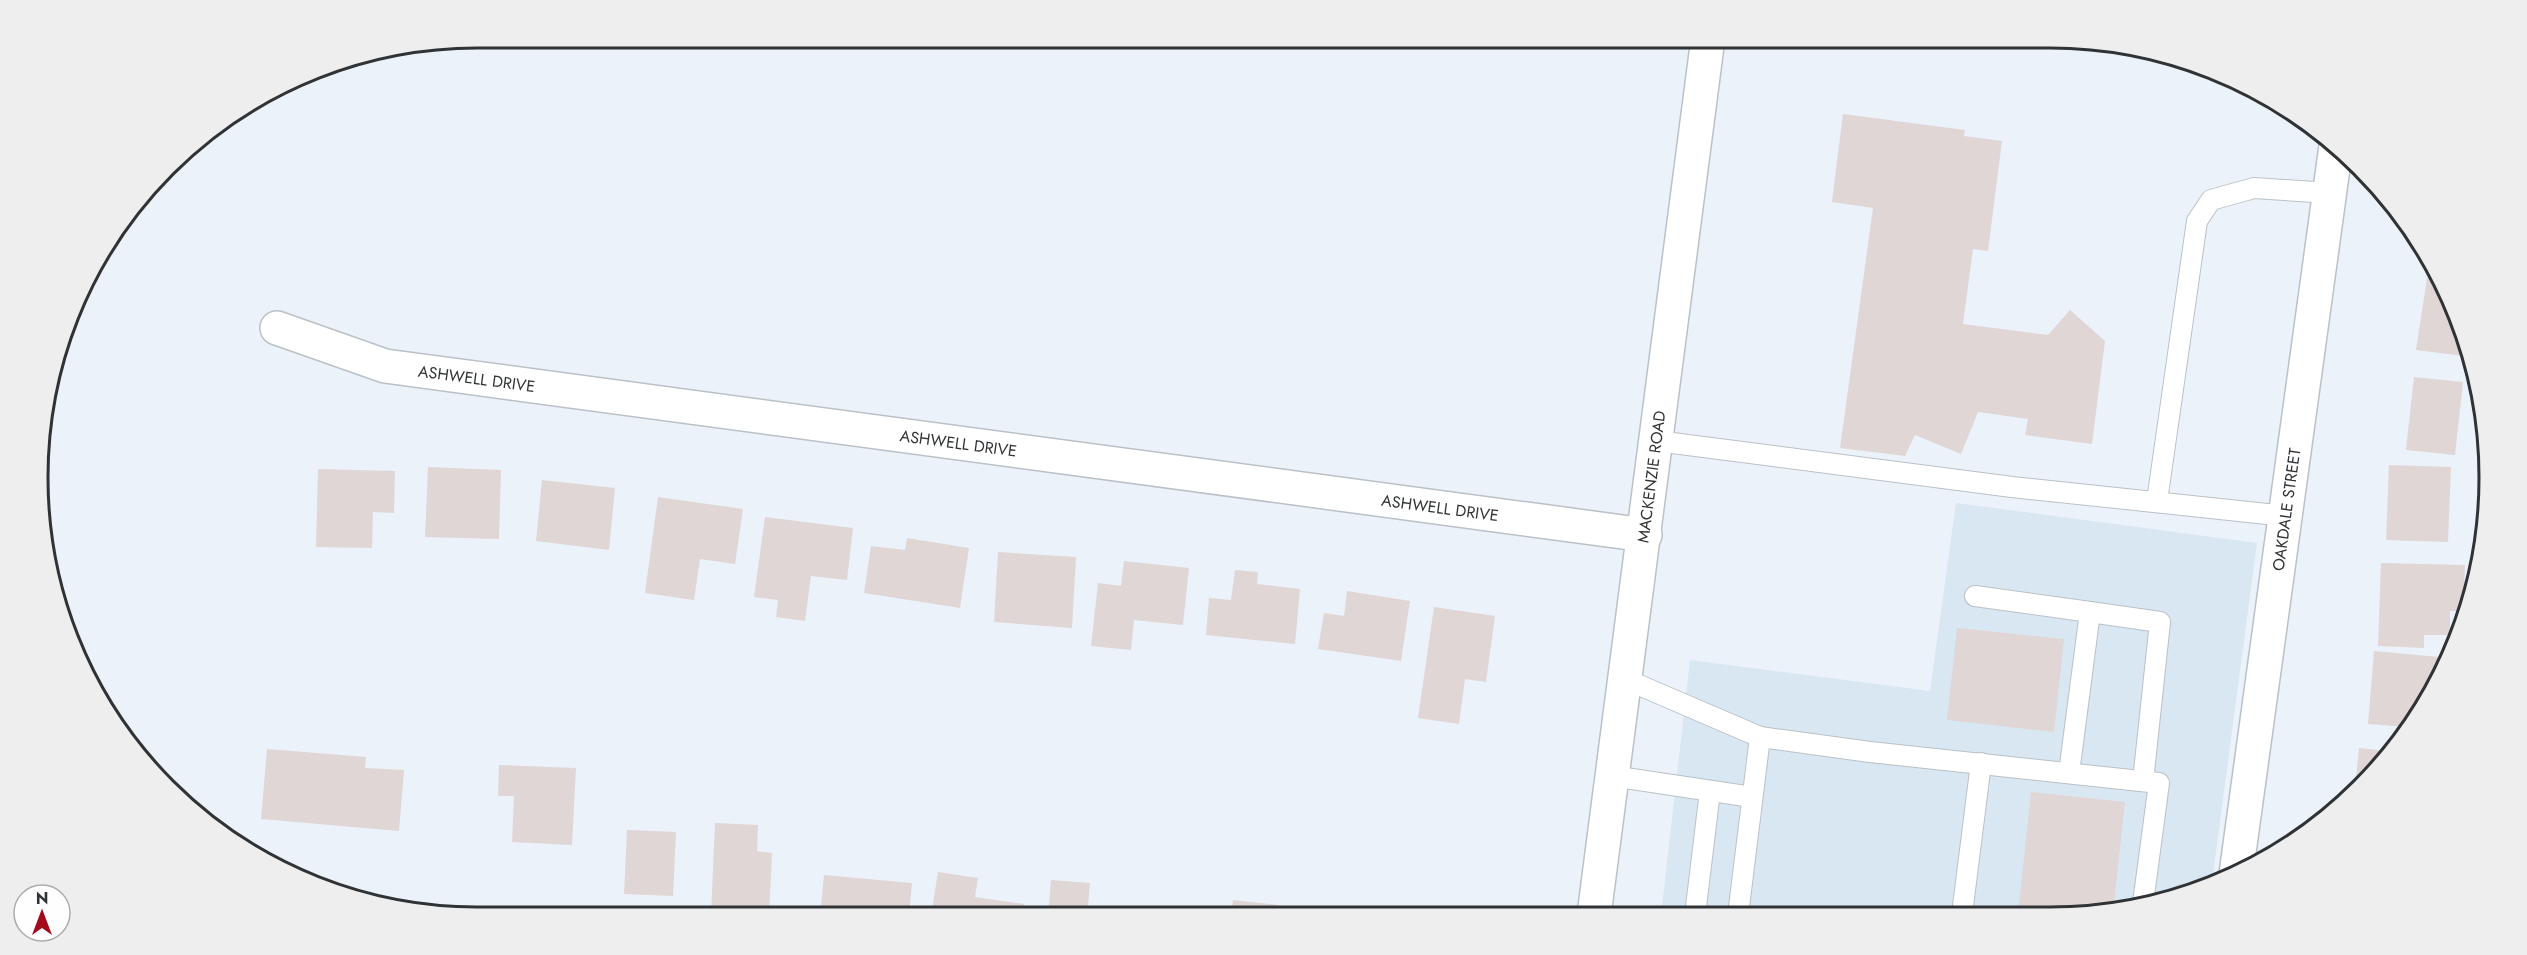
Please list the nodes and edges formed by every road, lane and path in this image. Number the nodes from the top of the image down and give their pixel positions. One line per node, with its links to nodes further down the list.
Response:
1 (1707, 48): 5 (street, MACKENZIE ROAD)
2 (2335, 157): 3 (street, OAKDALE STREET)
3 (2330, 193): 6 (lane); 7 (street, OAKDALE STREET)
4 (277, 328): 8 (street, ASHWELL DRIVE)
5 (1657, 441): 6 (lane); 8 (street, MACKENZIE ROAD)
6 (2157, 501): 7 (lane)
7 (2286, 516): 19 (street, OAKDALE STREET)
8 (1645, 535): 11 (street, MACKENZIE ROAD)
9 (1975, 596): 10 (lane)
10 (2090, 612): 14 (lane); 16 (lane)
11 (1625, 679): 12 (lane); 15 (street, MACKENZIE ROAD)
12 (1760, 737): 13 (lane); 18 (lane)
13 (1981, 764): 14 (lane); 24 (lane)
14 (2069, 773): 16 (lane)
15 (1612, 776): 17 (lane); 21 (street, MACKENZIE ROAD)
16 (2143, 781): 20 (lane)
17 (1710, 791): 18 (lane); 22 (lane)
18 (1752, 797): 23 (lane)
19 (2237, 864)
20 (2145, 896)
21 (1595, 907)
22 (1696, 907)
23 (1739, 907)
24 (1963, 907)

